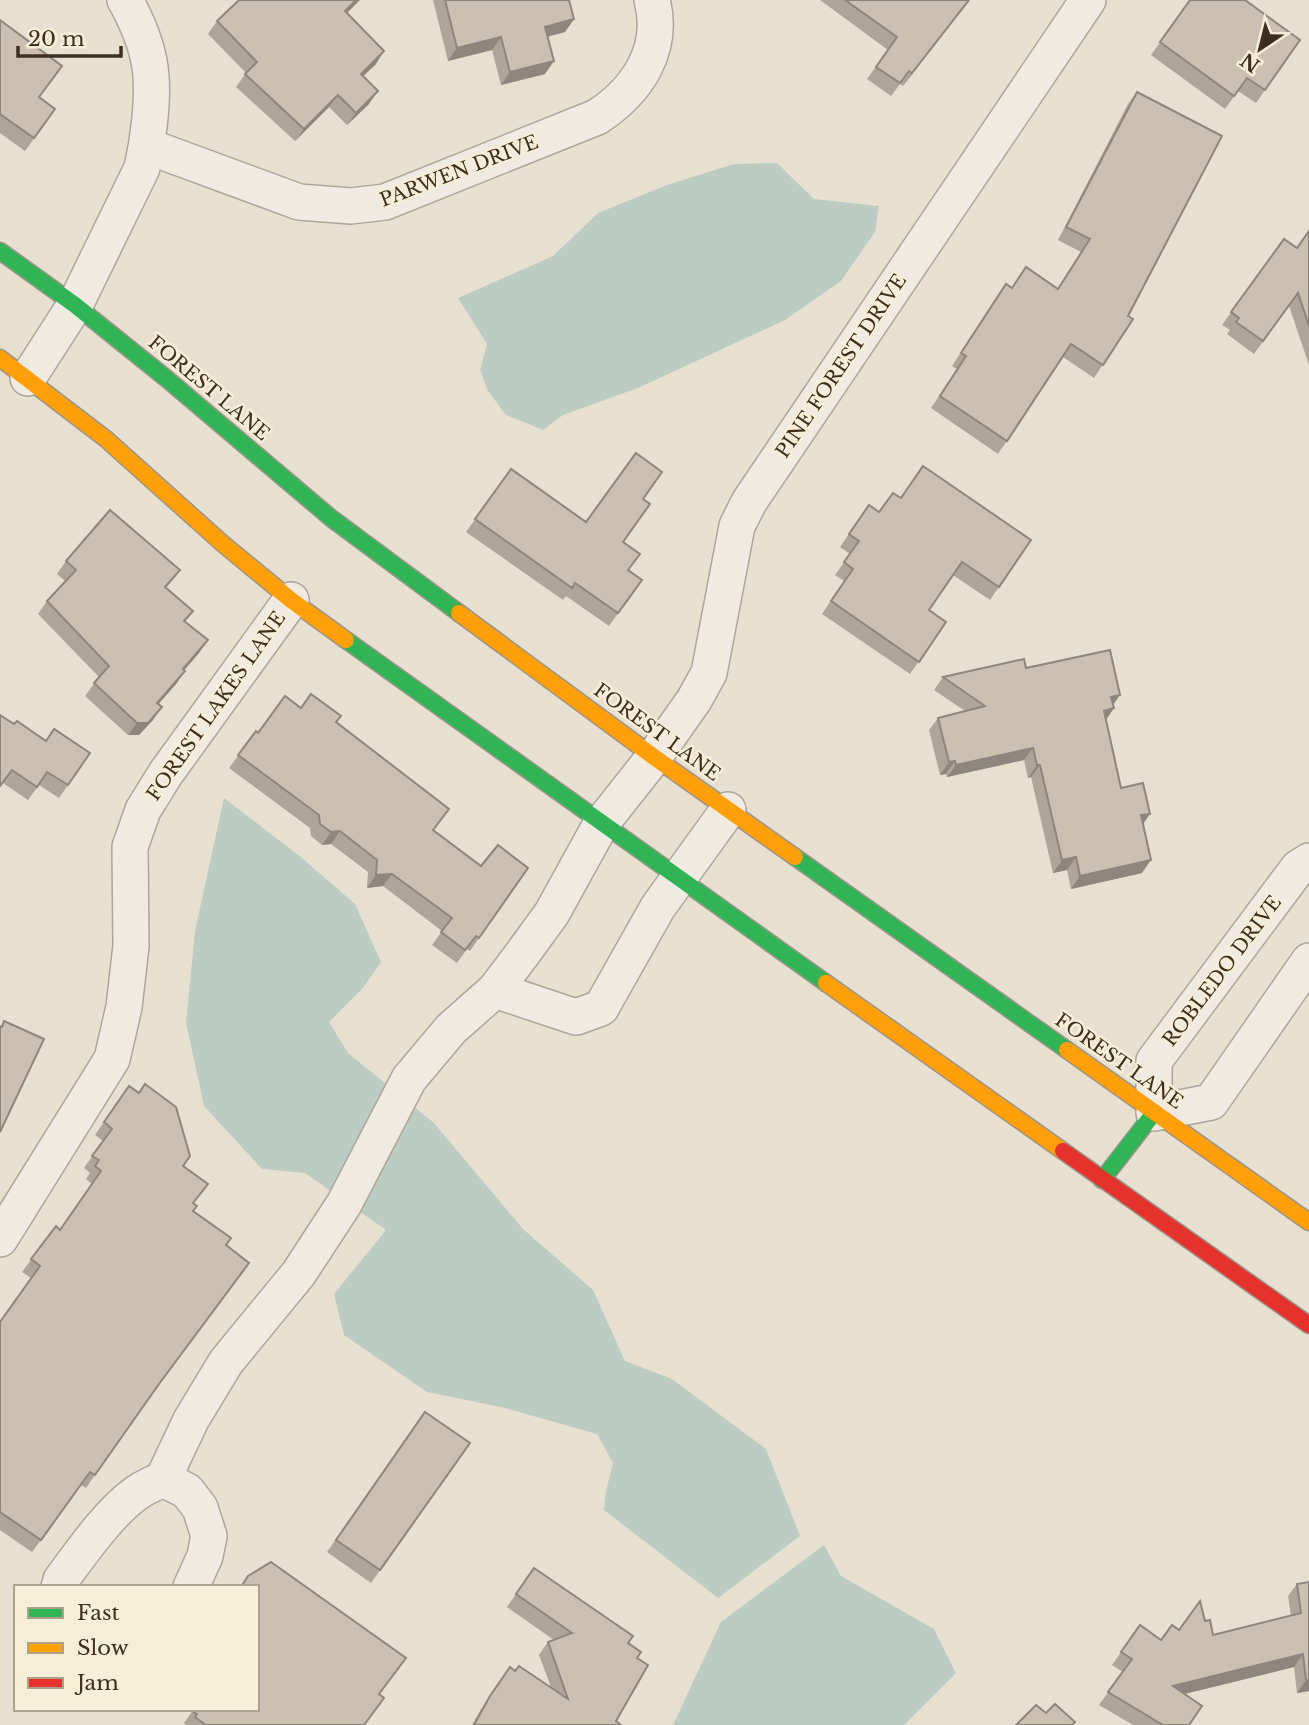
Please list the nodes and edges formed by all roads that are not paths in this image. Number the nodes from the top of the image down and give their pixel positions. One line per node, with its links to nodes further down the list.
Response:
1 (125, 0): 4 (street)
2 (652, 0): 4 (street, PARWEN DRIVE)
3 (1088, 0): 10 (street, PINE FOREST DRIVE)
4 (147, 146): 6 (street)
5 (0, 251): 6 (main road, FOREST LANE)
6 (75, 305): 8 (street); 10 (main road, FOREST LANE)
7 (0, 358): 8 (main road)
8 (28, 378): 9 (main road)
9 (291, 600): 12 (main road); 20 (street, FOREST LAKES LANE)
10 (654, 757): 11 (main road, FOREST LANE); 12 (street, PINE FOREST DRIVE)
11 (728, 810): 14 (street); 17 (main road, FOREST LANE)
12 (601, 824): 14 (main road); 16 (street, PINE FOREST DRIVE)
13 (1309, 861): 17 (street, ROBLEDO DRIVE)
14 (677, 878): 16 (street); 18 (main road)
15 (1309, 961): 17 (street)
16 (495, 990): 22 (street, PINE FOREST DRIVE)
17 (1154, 1112): 18 (main road); 19 (main road, FOREST LANE)
18 (1102, 1180): 21 (main road)
19 (1309, 1222)
20 (0, 1239)
21 (1309, 1325)
22 (163, 1479): 23 (street); 24 (street)
23 (60, 1585)
24 (192, 1585)

